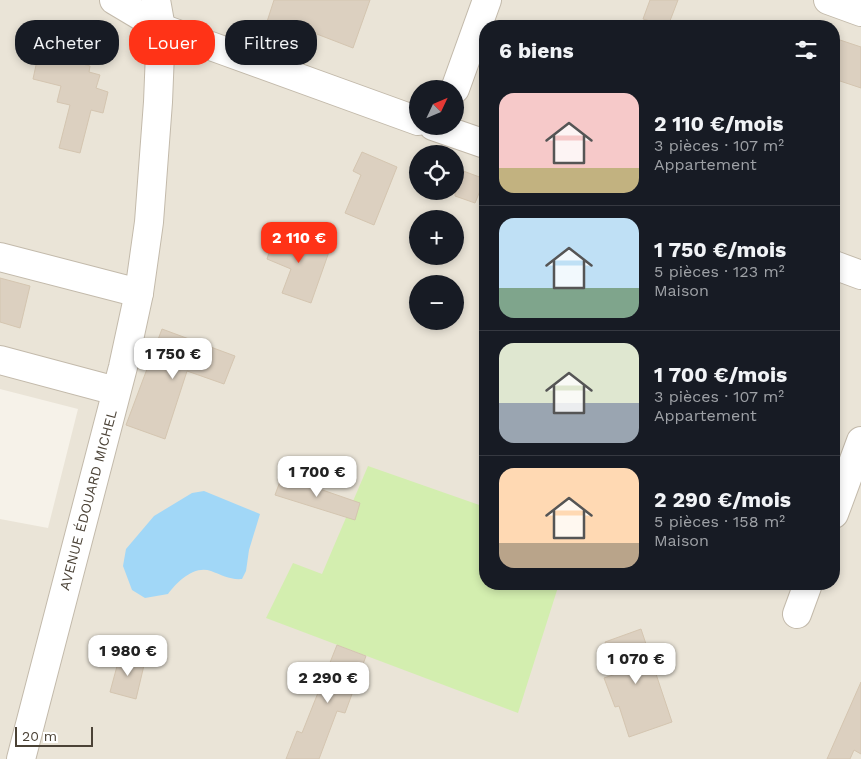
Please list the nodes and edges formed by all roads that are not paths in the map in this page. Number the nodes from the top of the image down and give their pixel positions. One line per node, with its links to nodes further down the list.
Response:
1 (114, 0): 6 (street)
2 (156, 0): 7 (street, AVENUE ÉDOUARD MICHEL)
3 (487, 0): 8 (street)
4 (828, 0): 5 (street)
5 (861, 12)
6 (148, 20)
7 (160, 20)
8 (480, 20)
9 (479, 22): 12 (street)
10 (215, 47): 13 (street)
11 (160, 65): 19 (street, AVENUE ÉDOUARD MICHEL)
12 (458, 80)
13 (409, 117)
14 (459, 135): 15 (street)
15 (479, 142)
16 (0, 257): 19 (street)
17 (840, 267): 18 (street)
18 (861, 274)
19 (139, 293): 21 (street, AVENUE ÉDOUARD MICHEL)
20 (0, 360): 21 (street)
21 (116, 391): 26 (street, AVENUE ÉDOUARD MICHEL)
22 (861, 440): 23 (street)
23 (840, 498)
24 (806, 590): 25 (street)
25 (797, 614)
26 (21, 759)

